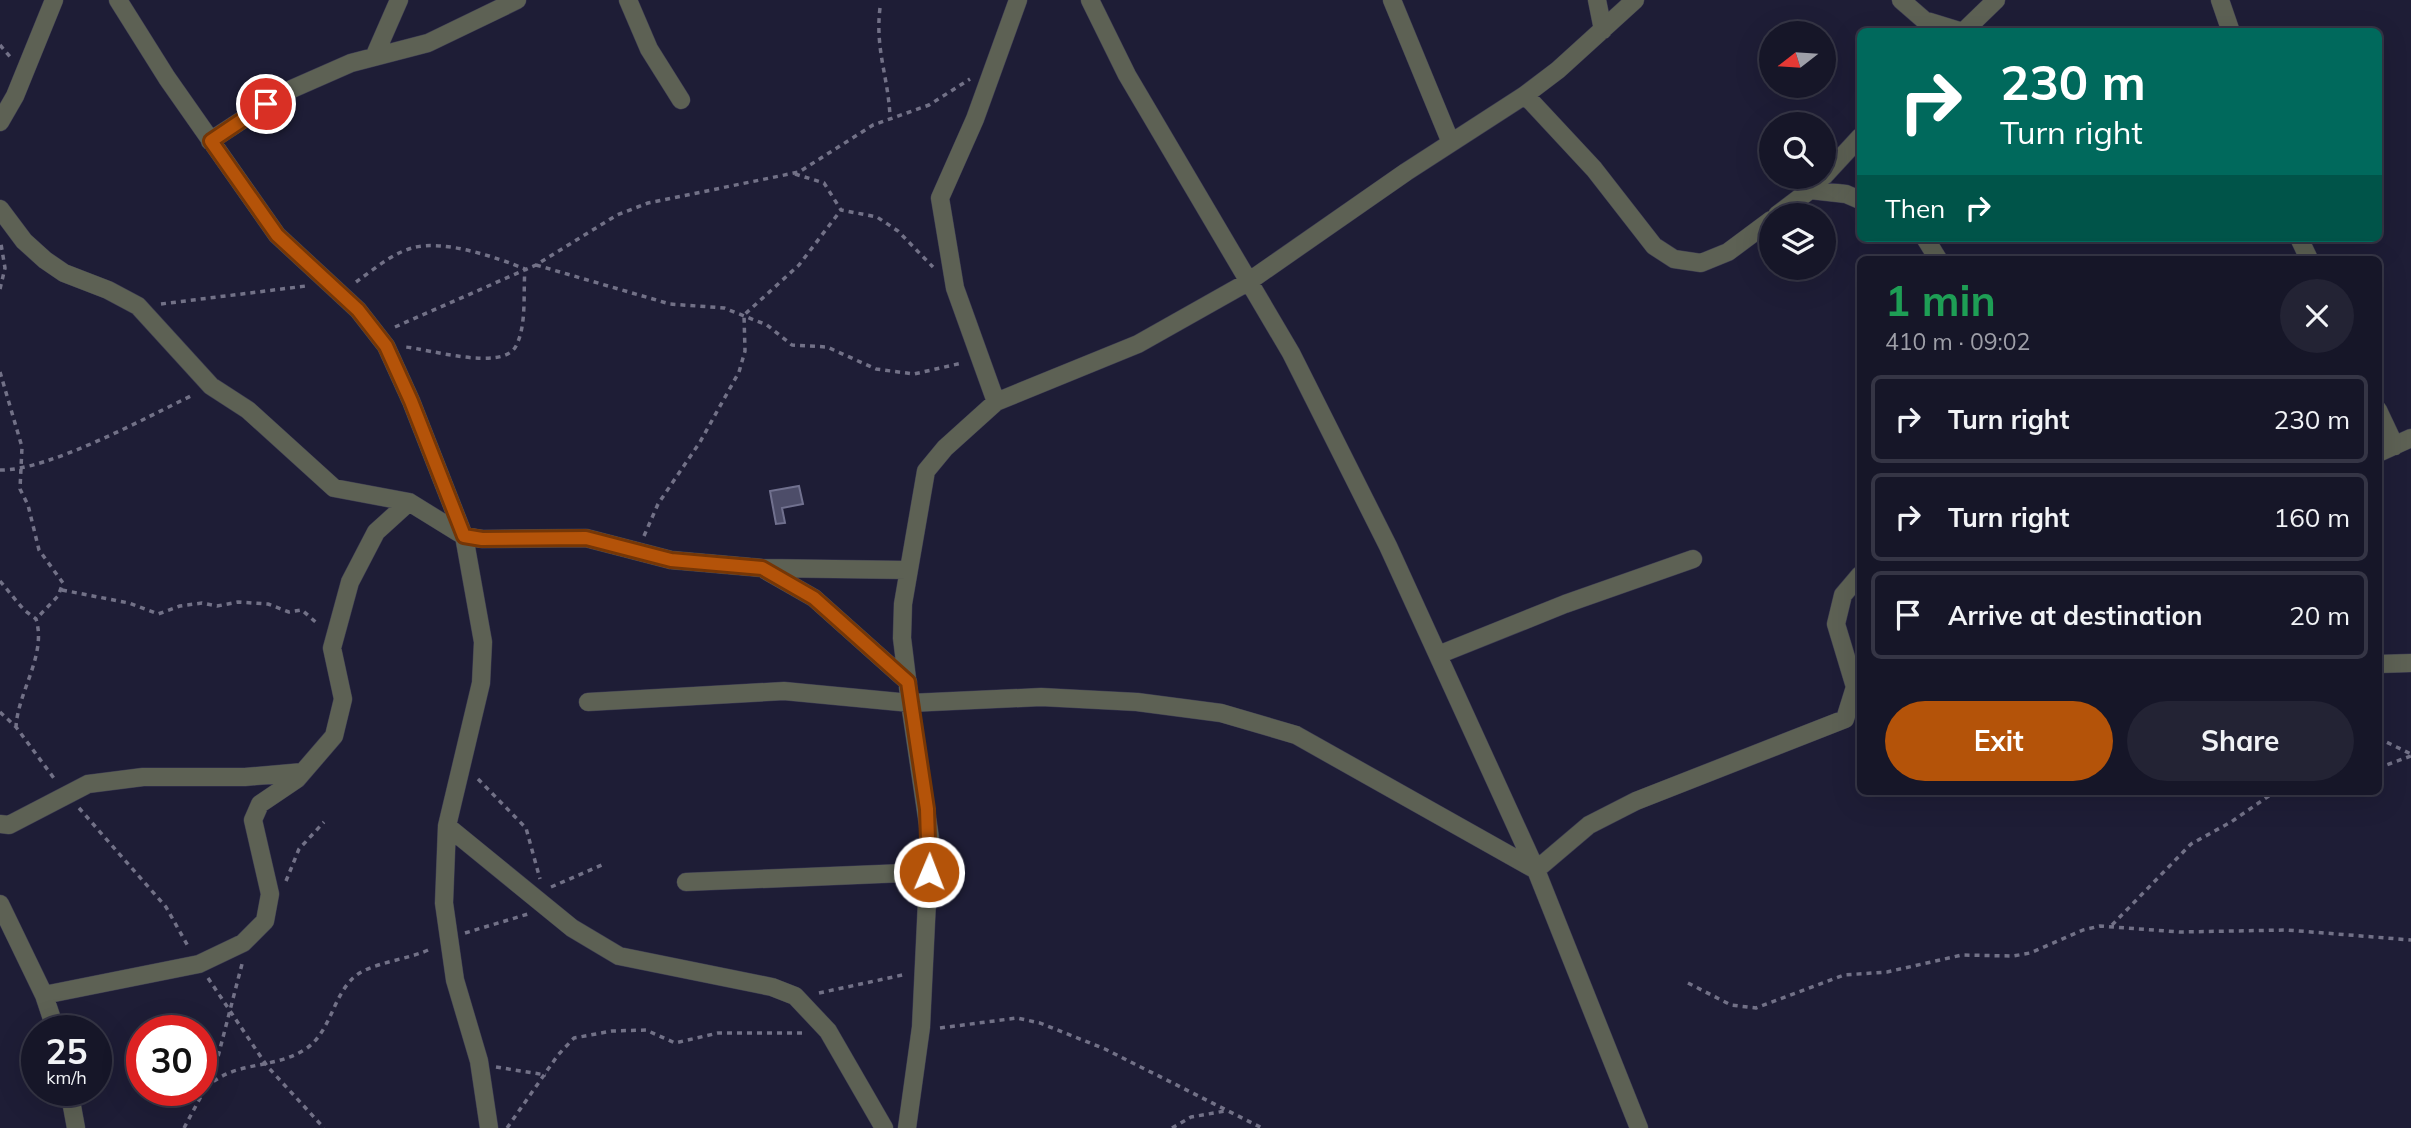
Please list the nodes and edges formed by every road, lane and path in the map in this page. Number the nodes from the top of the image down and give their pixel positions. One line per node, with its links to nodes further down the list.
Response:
1 (54, 0): 24 (street)
2 (118, 0): 26 (street)
3 (399, 0): 19 (street)
4 (517, 0): 19 (street)
5 (628, 0): 22 (street)
6 (1018, 0): 20 (street)
7 (1090, 0): 39 (street)
8 (1392, 0): 27 (street)
9 (1597, 0): 18 (street)
10 (1634, 0): 18 (street)
11 (1901, 0): 15 (street)
12 (1996, 0): 16 (street)
13 (2220, 0): 17 (street)
14 (880, 8): 23 (path)
15 (1950, 28)
16 (1967, 28)
17 (2230, 28)
18 (1603, 30): 21 (street)
19 (374, 57): 26 (street)
20 (992, 68): 23 (path); 41 (street)
21 (1525, 95): 27 (street); 35 (street)
22 (681, 100)
23 (890, 117): 29 (path)
24 (0, 122)
25 (1857, 140): 28 (street)
26 (211, 141): 40 (street)
27 (1451, 143): 39 (street)
28 (1836, 162)
29 (794, 174): 34 (path); 37 (path)
30 (1810, 190): 31 (street); 32 (street)
31 (1857, 199)
32 (1793, 203)
33 (0, 209): 43 (street)
34 (841, 210): 41 (path); 44 (path)
35 (1759, 229)
36 (0, 235): 42 (path)
37 (536, 265): 38 (path); 44 (path)
38 (525, 269): 40 (path); 45 (path); 45 (path)
39 (1248, 282): 49 (street); 65 (street)
40 (335, 288): 43 (path); 45 (street)
41 (955, 288): 46 (street)
42 (0, 289)
43 (138, 306): 48 (street)
44 (744, 315): 46 (path); 56 (path)
45 (382, 341): 55 (street)
46 (978, 360): 49 (street)
47 (0, 372): 52 (path)
48 (211, 386): 52 (path); 54 (street)
49 (996, 402): 59 (street)
50 (2382, 418): 51 (street)
51 (2395, 446)
52 (19, 469): 53 (path); 62 (path)
53 (0, 470)
54 (409, 502): 55 (street); 64 (street)
55 (464, 536): 56 (street); 75 (street)
56 (637, 550): 58 (street)
57 (1693, 559): 65 (street)
58 (762, 568): 59 (street); 68 (street)
59 (907, 570): 68 (street)
60 (1857, 579): 83 (street)
61 (0, 581): 63 (path)
62 (62, 590): 63 (path); 64 (path)
63 (36, 619): 72 (path)
64 (332, 648): 77 (street)
65 (1438, 655): 83 (street)
66 (2411, 663): 67 (street)
67 (2382, 664)
68 (908, 682): 70 (street)
69 (588, 702): 70 (street)
70 (910, 703): 83 (street); 84 (street)
71 (0, 712): 72 (path)
72 (16, 727): 78 (path)
73 (2382, 740): 74 (path)
74 (2411, 755): 76 (path)
75 (461, 765): 81 (street); 82 (path)
76 (2382, 766)
77 (303, 772): 78 (street); 93 (street)
78 (66, 794): 80 (street)
79 (2270, 795): 88 (path)
80 (0, 824)
81 (447, 826): 87 (street); 89 (street)
82 (604, 864)
83 (1536, 870): 114 (street)
84 (929, 872): 85 (street); 91 (street)
85 (686, 882)
86 (0, 904): 93 (street)
87 (550, 908): 89 (path); 94 (street)
88 (2112, 925): 90 (path); 92 (path)
89 (448, 939): 100 (street); 102 (path)
90 (2411, 940)
91 (923, 971): 94 (path); 97 (street)
92 (1688, 983)
93 (44, 995): 96 (street)
94 (795, 996): 98 (street)
95 (230, 1011): 99 (path)
96 (51, 1015)
97 (921, 1027): 105 (path); 111 (street)
98 (828, 1031): 101 (path); 110 (street)
99 (217, 1059)
100 (479, 1060): 101 (path); 108 (street)
101 (546, 1075): 109 (path)
102 (217, 1079)
103 (72, 1106): 106 (street)
104 (196, 1106): 107 (path)
105 (1226, 1111): 112 (path); 113 (path)
106 (76, 1128)
107 (184, 1128)
108 (489, 1128)
109 (507, 1128)
110 (884, 1128)
111 (906, 1128)
112 (1172, 1128)
113 (1262, 1128)
114 (1639, 1128)

